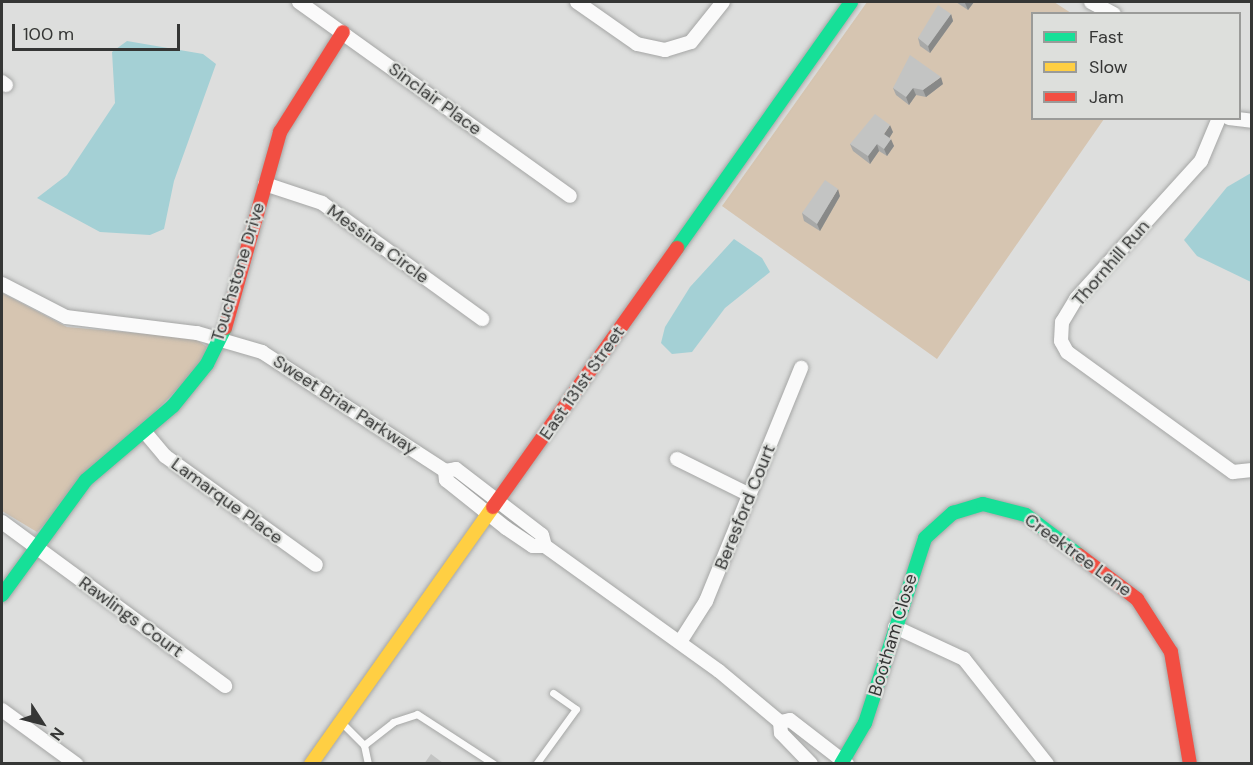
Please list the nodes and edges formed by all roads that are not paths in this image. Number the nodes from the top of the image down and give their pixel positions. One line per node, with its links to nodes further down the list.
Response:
1 (299, 2): 7 (street, Sinclair Place)
2 (577, 2): 3 (street)
3 (723, 2)
4 (851, 2): 20 (street, East 131st Street)
5 (1091, 2): 6 (street)
6 (1110, 12)
7 (343, 32): 9 (street, Touchstone Drive); 10 (street, Sinclair Place)
8 (1218, 120): 18 (street, Thornhill Run)
9 (265, 184): 12 (street, Messina Circle); 13 (street, Touchstone Drive)
10 (570, 196)
11 (2, 284): 13 (street, Sweet Briar Parkway)
12 (482, 319)
13 (220, 339): 15 (street, Touchstone Drive); 17 (street, Sweet Briar Parkway)
14 (801, 368): 19 (street, Beresford Court)
15 (144, 431): 25 (street, Touchstone Drive); 26 (street, Lamarque Place)
16 (677, 459): 19 (street)
17 (445, 471): 20 (street, Sweet Briar Parkway); 21 (street, Sweet Briar Parkway)
18 (1249, 471)
19 (750, 495): 29 (street, Beresford Court)
20 (498, 500): 21 (street, East 131st Street); 24 (street, Sweet Briar Parkway)
21 (489, 513): 24 (street, Sweet Briar Parkway); 33 (street, East 131st Street)
22 (953, 513): 28 (street, Bootham Close); 44 (street, Creektree Lane)
23 (2, 522): 25 (street, Rawlings Court)
24 (545, 546): 29 (street, Sweet Briar Parkway)
25 (36, 547): 27 (street, Touchstone Drive); 30 (street, Rawlings Court)
26 (316, 565)
27 (2, 595)
28 (895, 627): 36 (street, Bootham Close); 43 (street)
29 (680, 642): 34 (street, Sweet Briar Parkway)
30 (225, 686)
31 (553, 693): 41 (lane)
32 (2, 710): 37 (street)
33 (341, 722): 35 (lane); 38 (street, East 131st Street)
34 (780, 722): 36 (street, Sweet Briar Parkway); 42 (street, Sweet Briar Parkway)
35 (364, 745): 39 (lane); 40 (lane)
36 (844, 762)
37 (76, 764)
38 (312, 764)
39 (368, 764)
40 (494, 764)
41 (536, 764)
42 (811, 764)
43 (1047, 764)
44 (1190, 764)

